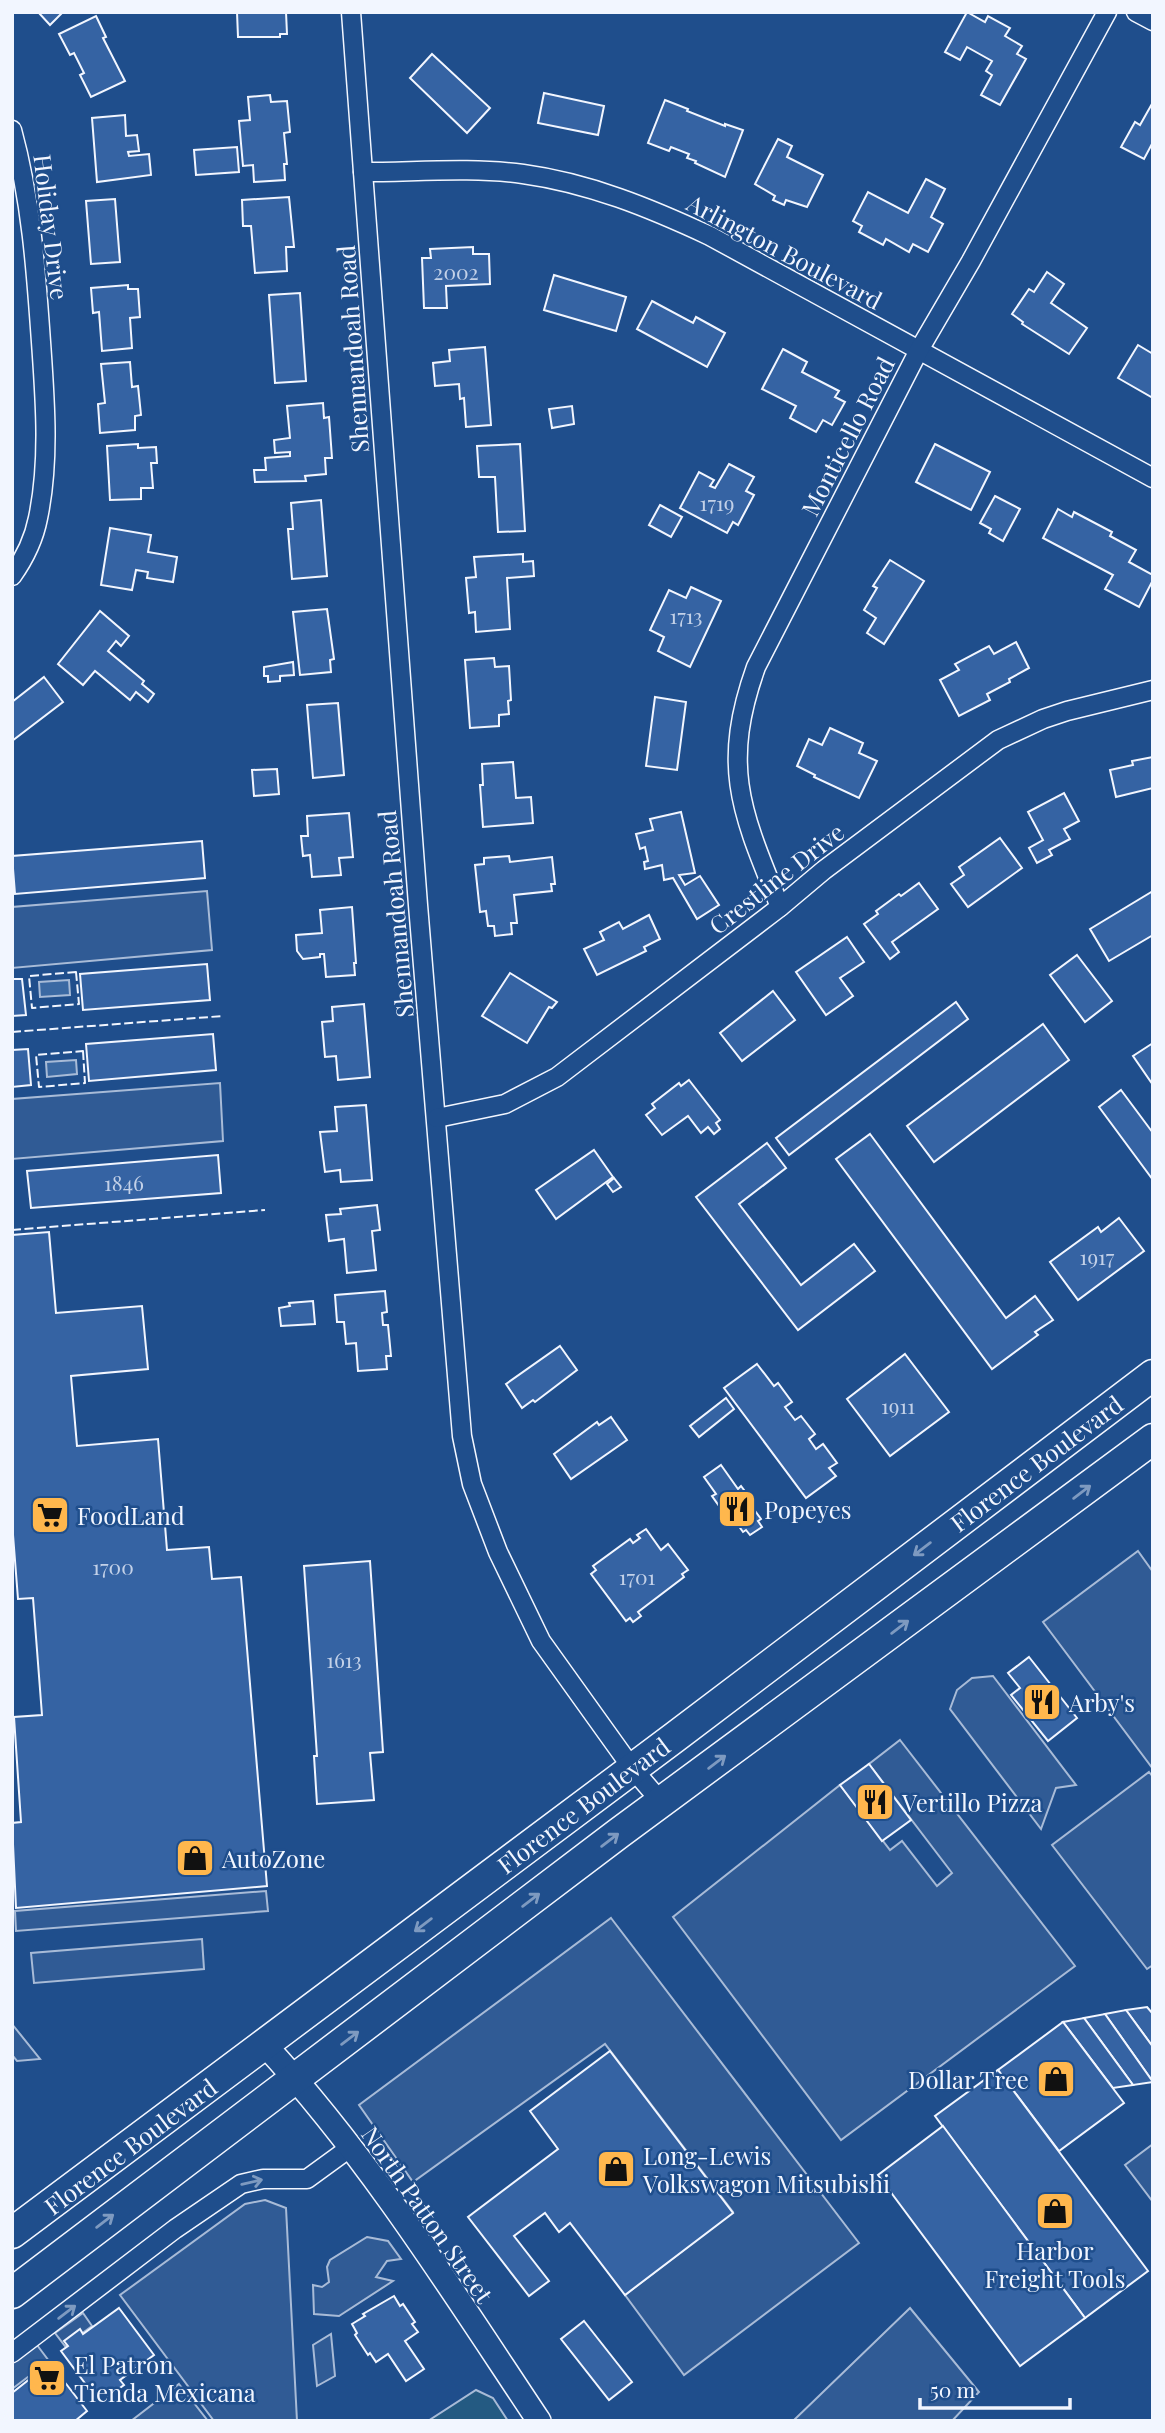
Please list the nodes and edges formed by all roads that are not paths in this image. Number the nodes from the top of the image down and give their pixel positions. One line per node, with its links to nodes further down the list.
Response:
1 (351, 12): 6 (street, Shennandoah Road)
2 (1107, 12): 7 (street, Monticello Road)
3 (1136, 12): 4 (street)
4 (1153, 21)
5 (12, 130): 9 (street, Holiday Drive)
6 (363, 172): 7 (street, Arlington Boulevard); 12 (street, Shennandoah Road)
7 (919, 350): 8 (street, Arlington Boulevard); 11 (street, Monticello Road)
8 (1153, 478)
9 (12, 576)
10 (1153, 690): 11 (street, Crestline Drive)
11 (780, 907): 12 (street, Crestline Drive)
12 (437, 1118): 15 (street, Shennandoah Road)
13 (1153, 1375): 15 (highway, Florence Boulevard, one-way to 15)
14 (1153, 1439): 16 (highway, Florence Boulevard, one-way to 14)
15 (632, 1768): 16 (street, Shennandoah Road); 17 (highway, Florence Boulevard, one-way to 17)
16 (662, 1803): 18 (highway, Florence Boulevard, one-way to 16)
17 (265, 2045): 18 (street, North Patton Street); 20 (highway, Florence Boulevard)
18 (296, 2079): 19 (street, North Patton Street); 21 (highway, Florence Boulevard, one-way to 18)
19 (351, 2147): 22 (street, one-way to 19); 23 (street, North Patton Street)
20 (12, 2233)
21 (12, 2293)
22 (13, 2351)
23 (539, 2421)

